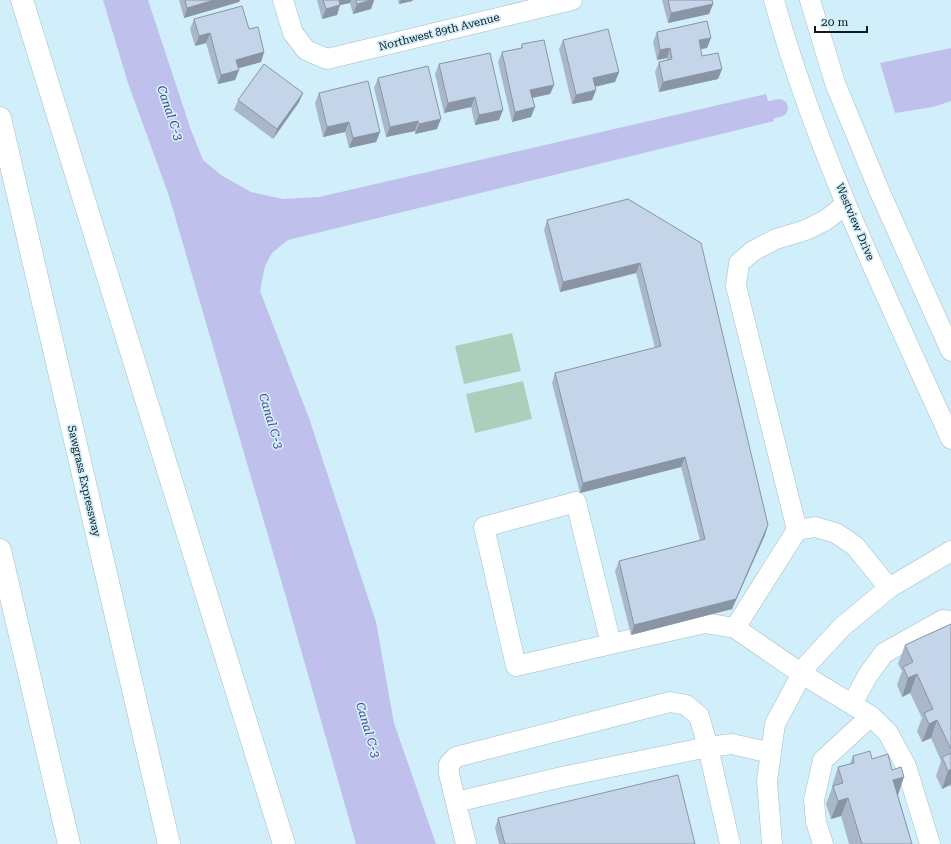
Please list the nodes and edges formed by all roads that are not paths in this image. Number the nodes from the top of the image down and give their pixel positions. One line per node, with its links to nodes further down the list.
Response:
1 (22, 0): 25 (highway)
2 (283, 0): 3 (street, Northwest 89th Avenue)
3 (572, 0)
4 (774, 0): 7 (street, Westview Drive)
5 (810, 0): 8 (street)
6 (0, 118): 24 (highway, Sawgrass Expressway)
7 (846, 204): 9 (street, Westview Drive); 10 (street)
8 (951, 351)
9 (951, 439)
10 (797, 530): 13 (street); 15 (street)
11 (0, 550): 23 (highway)
12 (951, 550): 13 (street)
13 (890, 588): 17 (street)
14 (951, 621): 18 (street)
15 (735, 628): 16 (street); 17 (street)
16 (611, 644): 16 (street)
17 (802, 674): 18 (street); 21 (street)
18 (852, 704): 19 (street)
19 (871, 716): 29 (street); 30 (street)
20 (708, 747): 21 (street); 22 (street); 22 (street); 27 (street)
21 (771, 753): 28 (street)
22 (456, 802): 26 (street)
23 (69, 844)
24 (169, 844)
25 (284, 844)
26 (466, 844)
27 (730, 844)
28 (772, 844)
29 (823, 844)
30 (930, 844)

